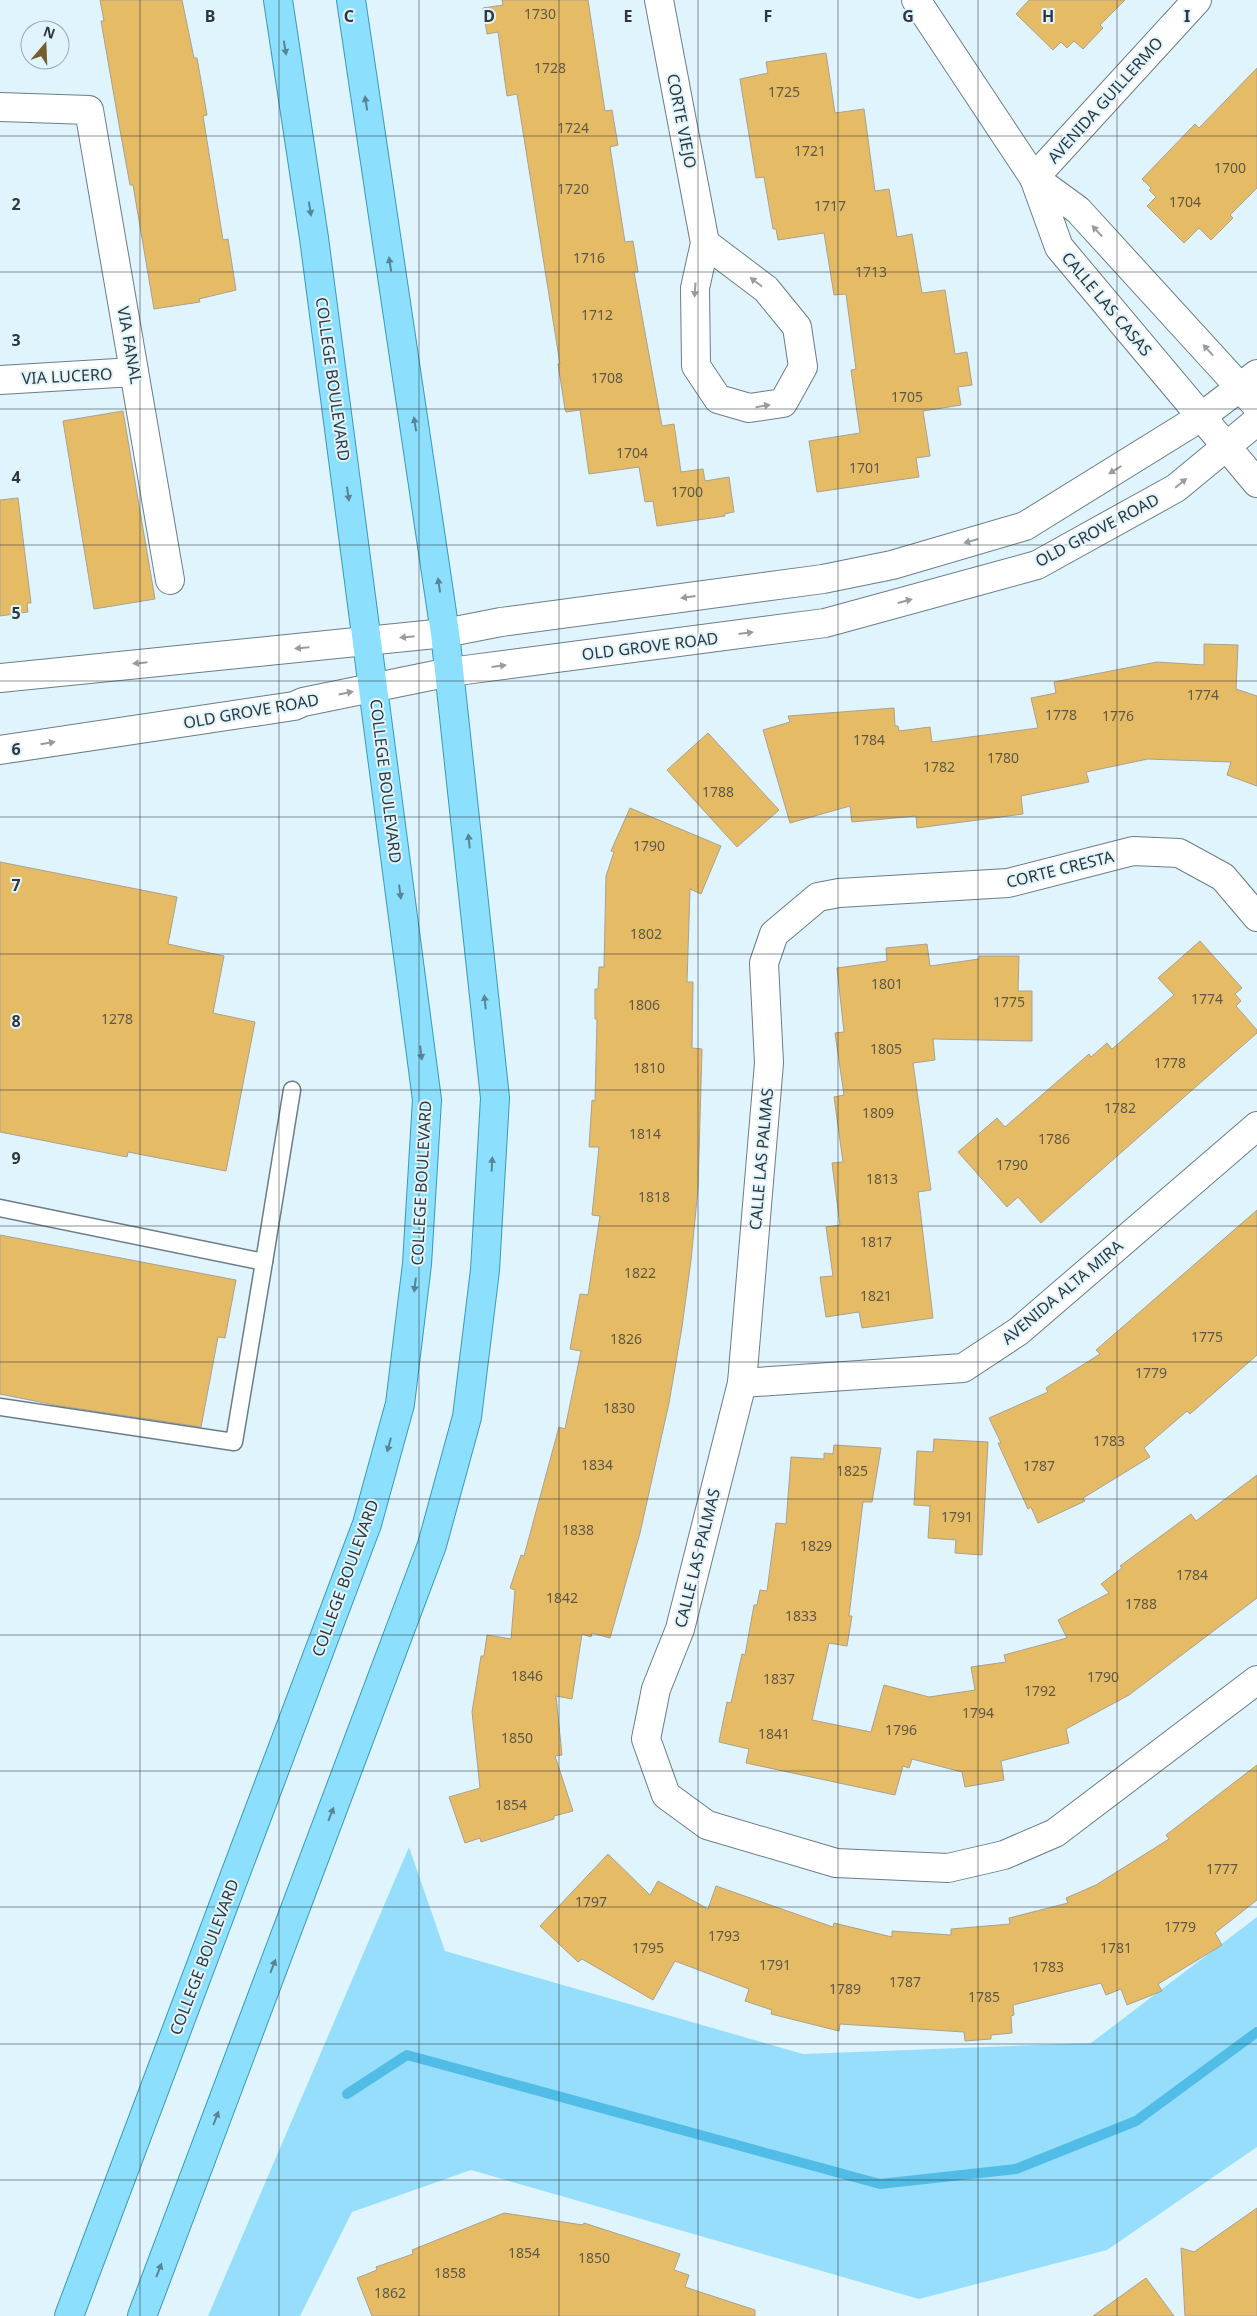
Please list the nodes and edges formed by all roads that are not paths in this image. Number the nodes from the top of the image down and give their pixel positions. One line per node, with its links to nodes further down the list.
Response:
1 (278, 0): 18 (main road, COLLEGE BOULEVARD, one-way to 18)
2 (350, 0): 17 (main road, one-way to 2)
3 (659, 0): 8 (street, CORTE VIEJO)
4 (916, 0): 7 (street, CALLE LAS CASAS)
5 (1197, 0): 7 (street, AVENIDA GUILLERMO)
6 (0, 107): 9 (street, VIA FANAL)
7 (1034, 178): 11 (street, CALLE LAS CASAS, one-way to 7); 12 (street, CALLE LAS CASAS)
8 (705, 243): 8 (street, CORTE VIEJO, one-way to 8)
9 (134, 372): 10 (street, VIA LUCERO); 16 (street, VIA FANAL)
10 (0, 380)
11 (1252, 389): 12 (street)
12 (1201, 417): 14 (street, CALLE LAS CASAS); 17 (street, one-way to 17)
13 (1257, 422): 14 (street, OLD GROVE ROAD)
14 (1226, 446): 15 (street, CALLE LAS CASAS); 19 (street, OLD GROVE ROAD, one-way to 14)
15 (1257, 483)
16 (170, 580)
17 (445, 633): 18 (street, one-way to 18); 19 (main road)
18 (368, 642): 20 (street, one-way to 20); 21 (main road, COLLEGE BOULEVARD)
19 (450, 672): 21 (street, OLD GROVE ROAD); 33 (main road, one-way to 19)
20 (0, 678)
21 (374, 687): 22 (street, OLD GROVE ROAD, one-way to 21); 32 (main road, COLLEGE BOULEVARD, one-way to 32)
22 (0, 750)
23 (839, 893): 24 (street, CORTE CRESTA); 29 (street, CALLE LAS PALMAS)
24 (1257, 917)
25 (292, 1090): 28 (lane)
26 (1257, 1126): 29 (street, AVENIDA ALTA MIRA)
27 (0, 1208): 28 (lane)
28 (264, 1262): 30 (lane)
29 (742, 1383): 31 (street, CALLE LAS PALMAS)
30 (0, 1407)
31 (1257, 1680)
32 (69, 2316)
33 (142, 2316)

